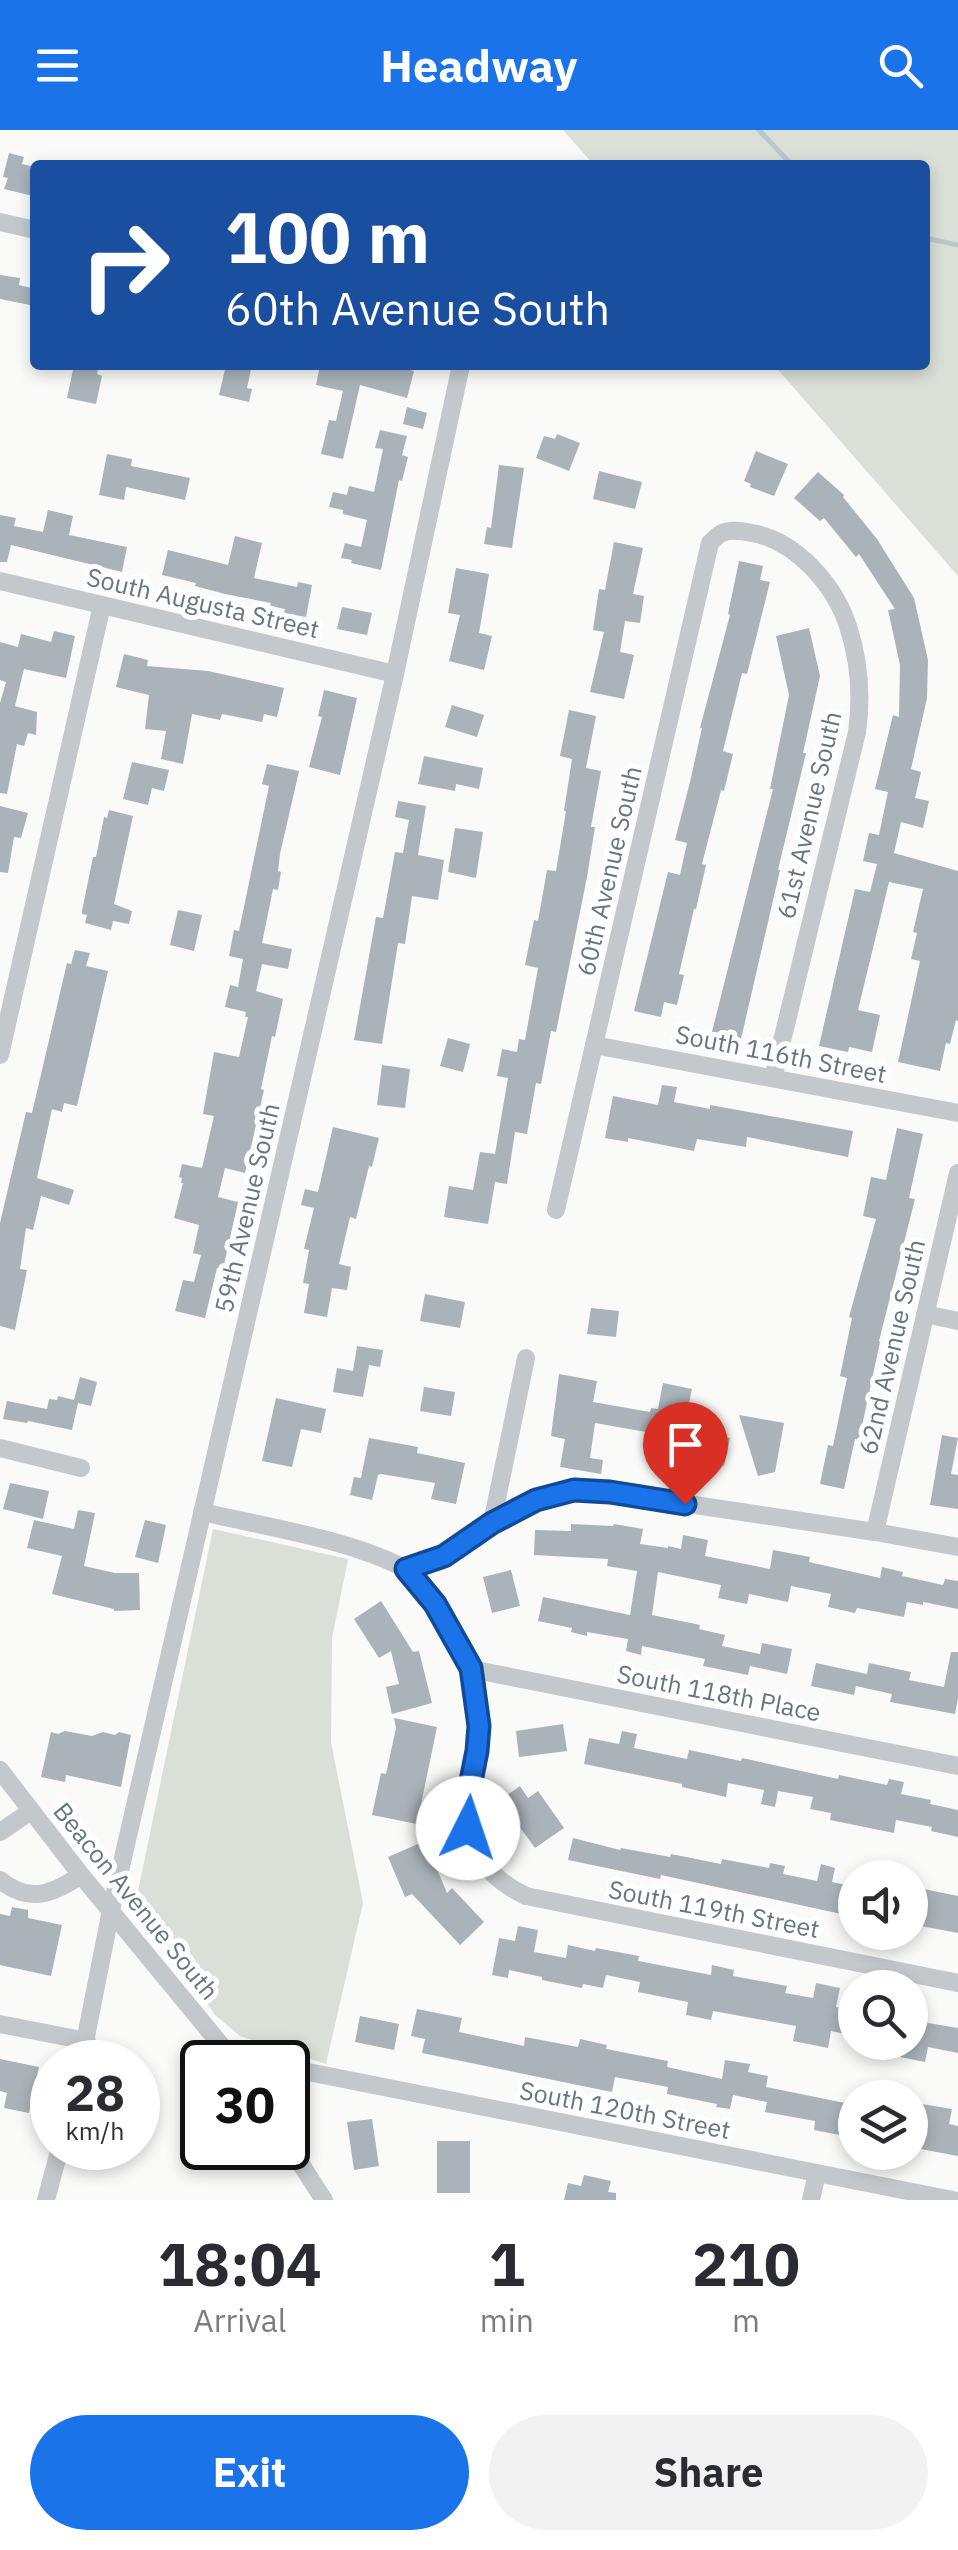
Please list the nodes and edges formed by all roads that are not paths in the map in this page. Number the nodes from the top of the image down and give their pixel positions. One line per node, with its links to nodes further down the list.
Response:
1 (0, 222): 2 (street)
2 (30, 229)
3 (459, 370): 7 (street, 59th Avenue South)
4 (710, 543): 8 (street, 60th Avenue South); 10 (street, 61st Avenue South)
5 (0, 581): 6 (street, South Augusta Street)
6 (102, 604): 7 (street, South Augusta Street); 9 (street)
7 (395, 674): 19 (street, 59th Avenue South)
8 (594, 1045): 10 (street, South 116th Street); 13 (street, 60th Avenue South)
9 (0, 1055)
10 (773, 1078): 11 (street, South 116th Street)
11 (958, 1113)
12 (958, 1172): 14 (street, 62nd Avenue South)
13 (556, 1210)
14 (925, 1314): 15 (street); 21 (street, 62nd Avenue South)
15 (958, 1321)
16 (526, 1358): 20 (street)
17 (0, 1448): 18 (street)
18 (81, 1468)
19 (202, 1512): 23 (street); 31 (street, 59th Avenue South)
20 (492, 1523): 21 (street); 23 (street)
21 (875, 1532): 22 (street)
22 (958, 1547)
23 (406, 1569): 24 (street)
24 (471, 1668): 25 (street, South 118th Place); 32 (street, South 119th Street)
25 (958, 1766)
26 (0, 1770): 27 (street, Beacon Avenue South)
27 (31, 1811): 28 (street); 29 (street, Beacon Avenue South)
28 (0, 1832)
29 (81, 1875): 30 (street); 31 (street, Beacon Avenue South)
30 (0, 1880)
31 (111, 1910): 35 (street, 59th Avenue South); 36 (street, Beacon Avenue South)
32 (958, 1983)
33 (0, 2024): 34 (street)
34 (82, 2040)
35 (87, 2040)
36 (217, 2040)
37 (310, 2072): 40 (street, South 120th Street)
38 (54, 2170): 41 (street)
39 (305, 2170): 42 (street)
40 (817, 2173): 43 (street); 44 (street, South 120th Street)
41 (46, 2200)
42 (324, 2200)
43 (811, 2200)
44 (953, 2200)

